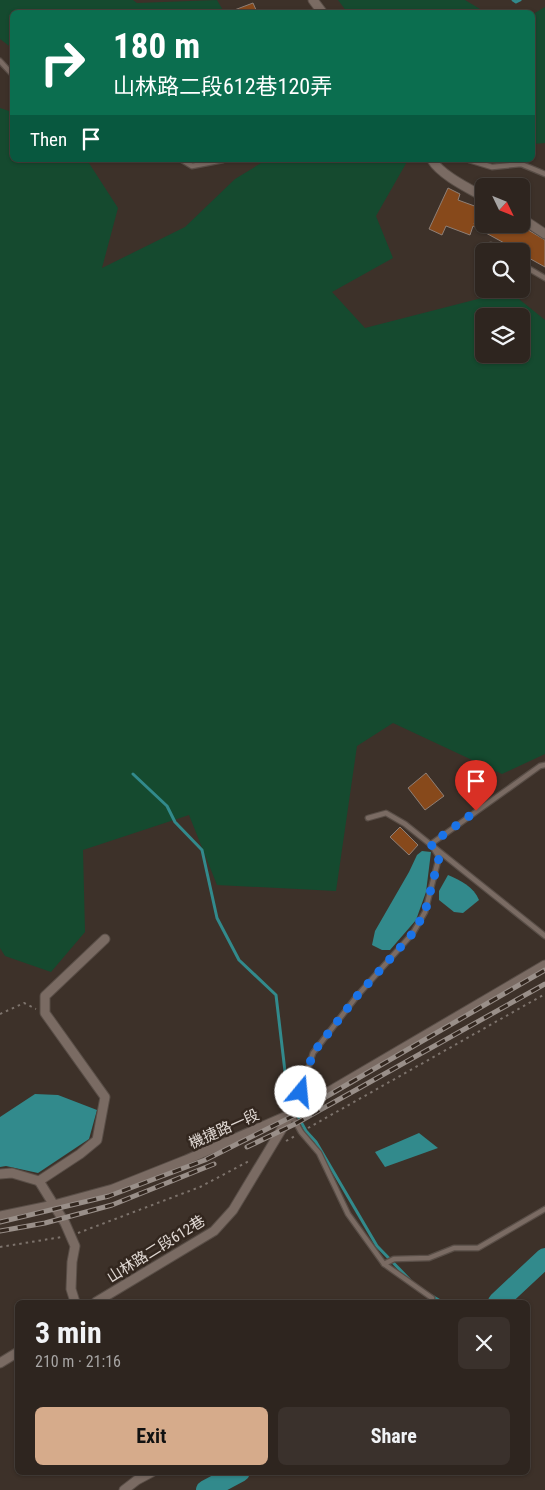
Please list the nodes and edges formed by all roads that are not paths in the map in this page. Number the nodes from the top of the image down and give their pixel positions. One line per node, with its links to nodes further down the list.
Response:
1 (0, 61): 2 (lane)
2 (10, 72)
3 (185, 162): 4 (lane)
4 (213, 162)
5 (433, 162): 8 (street)
6 (476, 162): 7 (lane)
7 (545, 174)
8 (475, 192)
9 (530, 224): 10 (street)
10 (545, 234)
11 (530, 269): 12 (lane)
12 (545, 278)
13 (545, 765): 15 (lane)
14 (368, 818): 15 (lane)
15 (431, 844): 16 (lane); 19 (lane)
16 (545, 936)
17 (105, 939): 22 (street)
18 (545, 965): 19 (street, 機捷路一段)
19 (300, 1105): 20 (street, 機捷路一段)
20 (292, 1113): 23 (street, 機捷路一段); 26 (lane); 29 (street, 山林路二段612巷)
21 (0, 1174): 22 (street)
22 (38, 1181): 23 (street)
23 (54, 1205): 25 (street, 機捷路一段); 28 (street)
24 (545, 1209): 26 (lane)
25 (0, 1216)
26 (384, 1264): 27 (lane)
27 (432, 1298)
28 (74, 1300)
29 (99, 1300)
30 (15, 1354): 31 (street)
31 (0, 1363)
32 (146, 1475): 33 (street)
33 (124, 1490)

